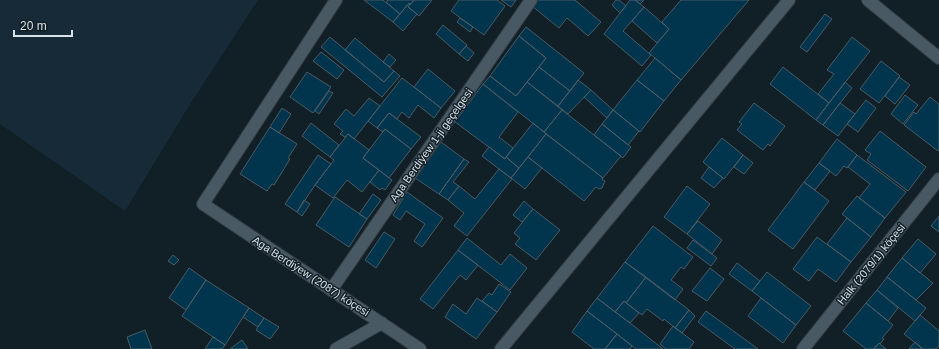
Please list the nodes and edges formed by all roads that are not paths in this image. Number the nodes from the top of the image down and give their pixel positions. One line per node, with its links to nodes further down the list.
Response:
1 (336, 0): 7 (street, Aga Berdiýew (2087) köçesi)
2 (531, 0): 7 (street, Aga Berdiýew 1-ji geçelgesi)
3 (789, 0): 11 (street)
4 (868, 0): 5 (street)
5 (939, 58)
6 (939, 180): 12 (street, Halk (2079/1) köçesi)
7 (331, 290): 8 (street, Aga Berdiýew (2087) köçesi)
8 (382, 323): 9 (street); 10 (street, Aga Berdiýew (2087) köçesi)
9 (336, 349)
10 (420, 349)
11 (500, 349)
12 (803, 349)

